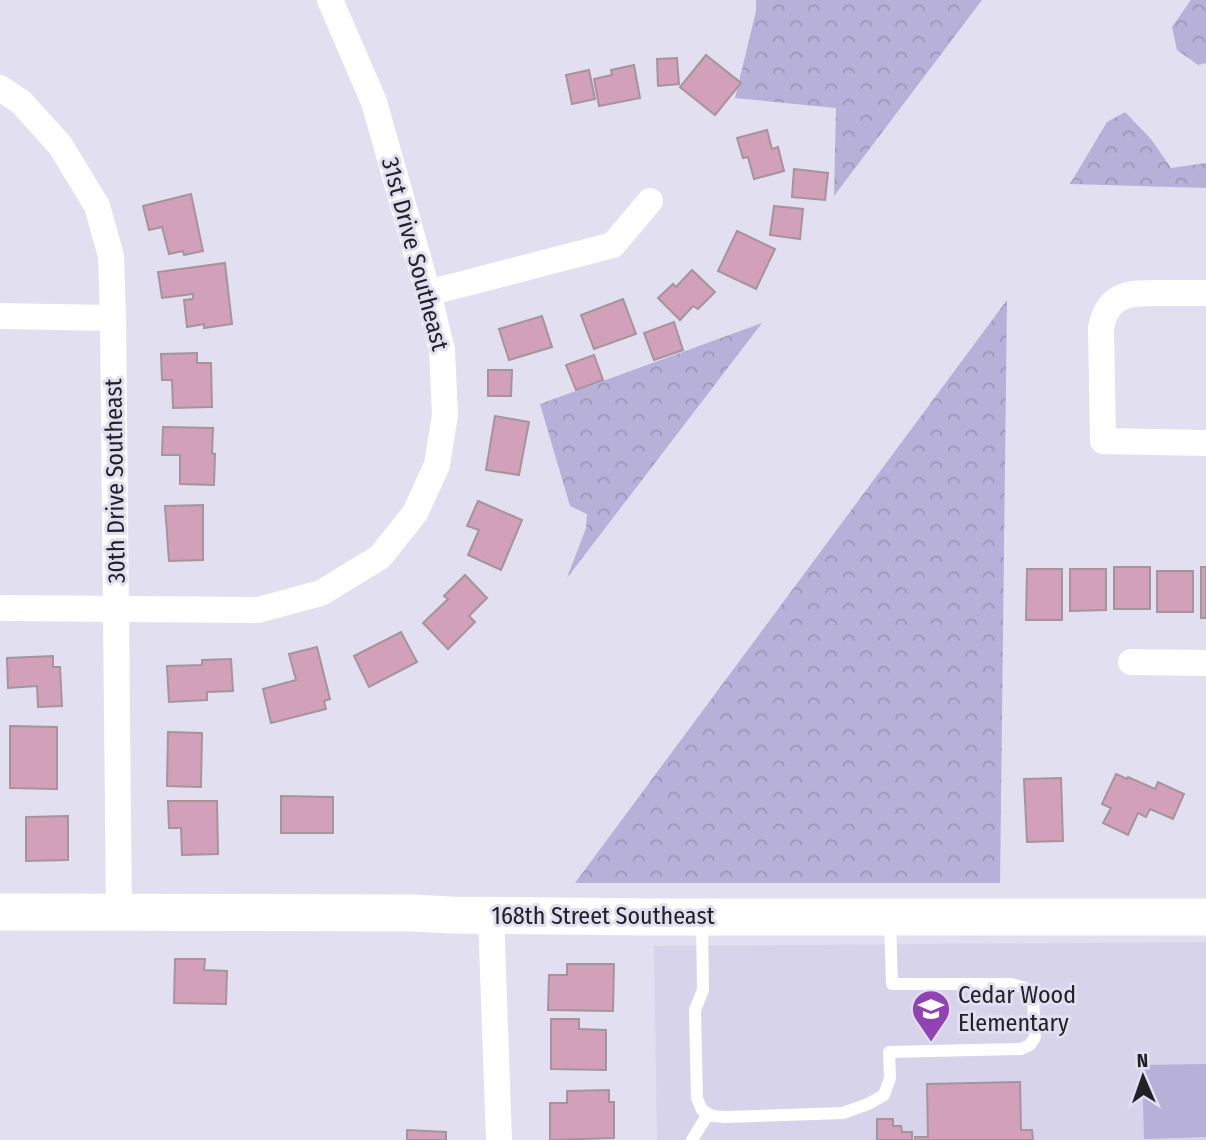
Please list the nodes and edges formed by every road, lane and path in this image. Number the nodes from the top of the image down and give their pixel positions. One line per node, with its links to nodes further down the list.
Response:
1 (330, 0): 4 (street, 31st Drive Southeast)
2 (0, 88): 7 (street, 30th Drive Southeast)
3 (650, 201): 4 (street)
4 (428, 293): 10 (street, 31st Drive Southeast)
5 (1206, 293): 8 (street)
6 (0, 316): 7 (street)
7 (113, 318): 10 (street, 30th Drive Southeast)
8 (1206, 443)
9 (0, 608): 10 (street, 31st Drive Southeast)
10 (117, 609): 14 (street, 30th Drive Southeast)
11 (1131, 662): 12 (street)
12 (1206, 663)
13 (0, 912): 14 (street, 168th Street Southeast)
14 (119, 913): 15 (street, 168th Street Southeast)
15 (491, 915): 16 (street, 168th Street Southeast); 20 (street)
16 (702, 917): 18 (street, 168th Street Southeast); 19 (lane)
17 (1206, 917): 18 (street, 168th Street Southeast)
18 (890, 918): 19 (lane)
19 (708, 1114): 21 (lane)
20 (499, 1140)
21 (692, 1140)

